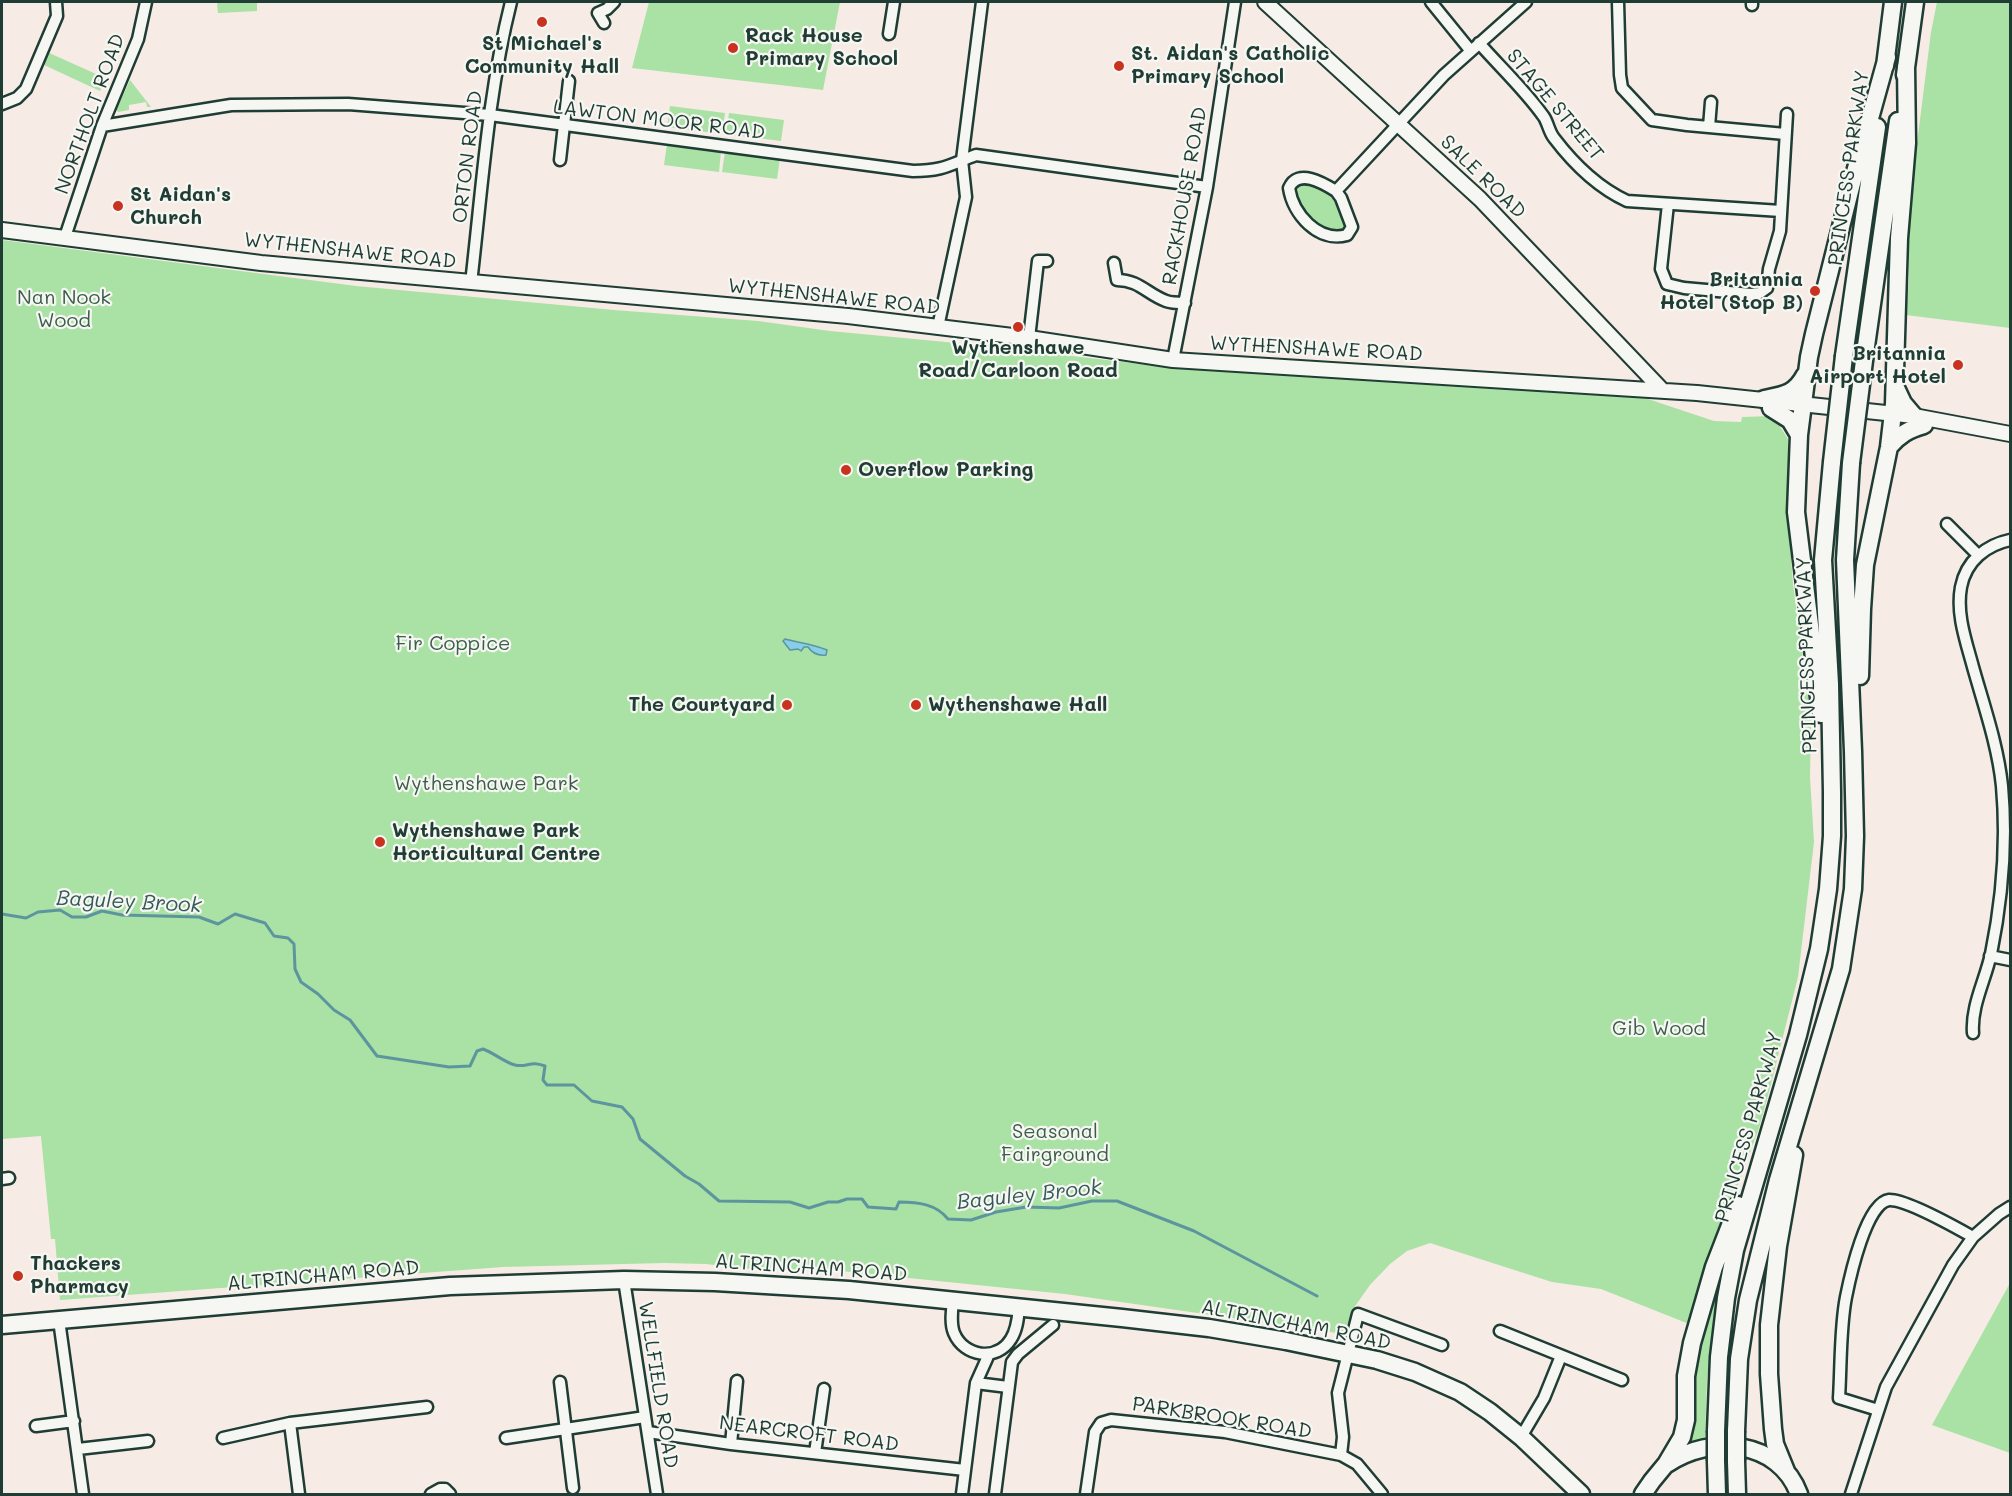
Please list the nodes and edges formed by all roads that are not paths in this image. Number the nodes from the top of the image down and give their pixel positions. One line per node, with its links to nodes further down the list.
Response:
1 (56, 2): 21 (street)
2 (146, 2): 25 (street, NORTHOLT ROAD)
3 (511, 2): 23 (street, ORTON ROAD)
4 (614, 2): 14 (street)
5 (894, 2): 15 (street)
6 (982, 2): 30 (street)
7 (1235, 2): 31 (street, RACKHOUSE ROAD)
8 (1265, 2): 24 (main road, SALE ROAD)
9 (1431, 2): 16 (street, STAGE STREET)
10 (1526, 2): 16 (street)
11 (1618, 2): 27 (street)
12 (1893, 2): 17 (highway, PRINCESS PARKWAY)
13 (1916, 2): 18 (highway)
14 (604, 23)
15 (889, 34)
16 (1475, 46): 24 (street); 33 (street, STAGE STREET)
17 (1887, 57): 44 (highway); 58 (highway, PRINCESS PARKWAY, bridge)
18 (1906, 66): 45 (highway); 57 (highway, bridge)
19 (569, 81): 26 (street)
20 (1711, 102): 27 (street)
21 (2, 104)
22 (1786, 114): 28 (street)
23 (490, 115): 25 (street, LAWTON MOOR ROAD); 26 (street, LAWTON MOOR ROAD); 39 (street, ORTON ROAD)
24 (1400, 124): 32 (street); 46 (main road, SALE ROAD)
25 (102, 126): 36 (street, NORTHOLT ROAD)
26 (565, 127): 29 (street); 30 (street, LAWTON MOOR ROAD)
27 (1709, 127): 28 (street)
28 (1785, 134): 34 (street)
29 (560, 159)
30 (962, 160): 31 (street, LAWTON MOOR ROAD); 41 (street)
31 (1207, 187): 40 (street, RACKHOUSE ROAD)
32 (1336, 191): 32 (street)
33 (1668, 204): 34 (street, STAGE STREET); 34 (street)
34 (1781, 211)
35 (2, 230): 36 (main road, WYTHENSHAWE ROAD)
36 (65, 237): 39 (main road, WYTHENSHAWE ROAD)
37 (1038, 260): 42 (street)
38 (1114, 263): 40 (street)
39 (471, 283): 41 (main road, WYTHENSHAWE ROAD)
40 (1185, 303): 43 (street, RACKHOUSE ROAD)
41 (938, 327): 42 (main road, WYTHENSHAWE ROAD)
42 (1029, 338): 43 (main road, WYTHENSHAWE ROAD)
43 (1173, 360): 46 (main road, WYTHENSHAWE ROAD)
44 (1807, 373): 47 (highway); 48 (highway)
45 (1895, 385): 49 (highway); 50 (highway)
46 (1663, 391): 47 (main road, WYTHENSHAWE ROAD)
47 (1767, 404): 48 (main road, WYTHENSHAWE ROAD); 52 (highway)
48 (1802, 407): 49 (main road, WYTHENSHAWE ROAD); 52 (highway)
49 (1892, 418): 50 (main road, WYTHENSHAWE ROAD); 53 (highway)
50 (1919, 420): 51 (main road, WYTHENSHAWE ROAD); 53 (highway)
51 (2010, 434)
52 (1798, 435): 58 (highway)
53 (1889, 447): 57 (highway)
54 (1947, 524): 56 (street)
55 (2010, 540): 56 (street)
56 (1978, 555): 59 (street)
57 (1852, 751): 63 (highway)
58 (1832, 792): 62 (highway, PRINCESS PARKWAY)
59 (1990, 956): 60 (street); 61 (street)
60 (2010, 960)
61 (1973, 1033)
62 (1781, 1098): 100 (highway); 116 (highway, PRINCESS PARKWAY, bridge)
63 (1801, 1105): 102 (highway); 117 (highway, bridge)
64 (2010, 1208): 65 (street)
65 (1973, 1237): 85 (street); 85 (street)
66 (624, 1280): 67 (highway, ALTRINCHAM ROAD); 69 (highway, ALTRINCHAM ROAD); 86 (street, WELLFIELD ROAD)
67 (953, 1301): 68 (highway, ALTRINCHAM ROAD); 74 (street)
68 (1020, 1308): 75 (highway, ALTRINCHAM ROAD); 76 (street)
69 (59, 1320): 70 (highway, ALTRINCHAM ROAD); 87 (street)
70 (2, 1325)
71 (1053, 1325): 82 (street)
72 (1500, 1331): 77 (street)
73 (1442, 1345): 75 (street)
74 (972, 1352): 76 (street); 80 (street)
75 (1347, 1353): 92 (highway, ALTRINCHAM ROAD); 99 (street)
76 (989, 1354): 80 (street)
77 (1561, 1356): 78 (street); 92 (street)
78 (1622, 1380)
79 (737, 1381): 96 (street)
80 (977, 1381): 82 (street); 101 (street)
81 (560, 1382): 90 (street)
82 (1008, 1387): 112 (street)
83 (824, 1389): 98 (street)
84 (427, 1407): 88 (street)
85 (1878, 1410): 119 (street)
86 (645, 1417): 90 (street); 91 (street, WELLFIELD ROAD)
87 (74, 1422): 89 (street); 97 (street)
88 (290, 1423): 93 (street); 107 (street)
89 (36, 1426)
90 (566, 1430): 94 (street); 103 (street)
91 (648, 1432): 96 (street, NEARCROFT ROAD); 110 (street, WELLFIELD ROAD)
92 (1521, 1437): 104 (highway, ALTRINCHAM ROAD)
93 (223, 1438)
94 (506, 1438)
95 (148, 1441): 97 (street)
96 (731, 1444): 98 (street, NEARCROFT ROAD)
97 (78, 1449): 106 (street)
98 (815, 1453): 101 (street, NEARCROFT ROAD)
99 (1341, 1455): 113 (street, PARKBROOK ROAD); 114 (street)
100 (1666, 1464): 102 (highway); 105 (highway)
101 (965, 1470): 111 (street)
102 (1786, 1471): 118 (highway)
103 (573, 1488)
104 (1578, 1491): 115 (highway, ALTRINCHAM ROAD)
105 (1642, 1493)
106 (83, 1494)
107 (300, 1494)
108 (431, 1494): 109 (street)
109 (450, 1494)
110 (657, 1494)
111 (962, 1494)
112 (994, 1494)
113 (1086, 1494)
114 (1382, 1494)
115 (1593, 1494)
116 (1717, 1494)
117 (1737, 1494)
118 (1799, 1494)
119 (1851, 1494)

